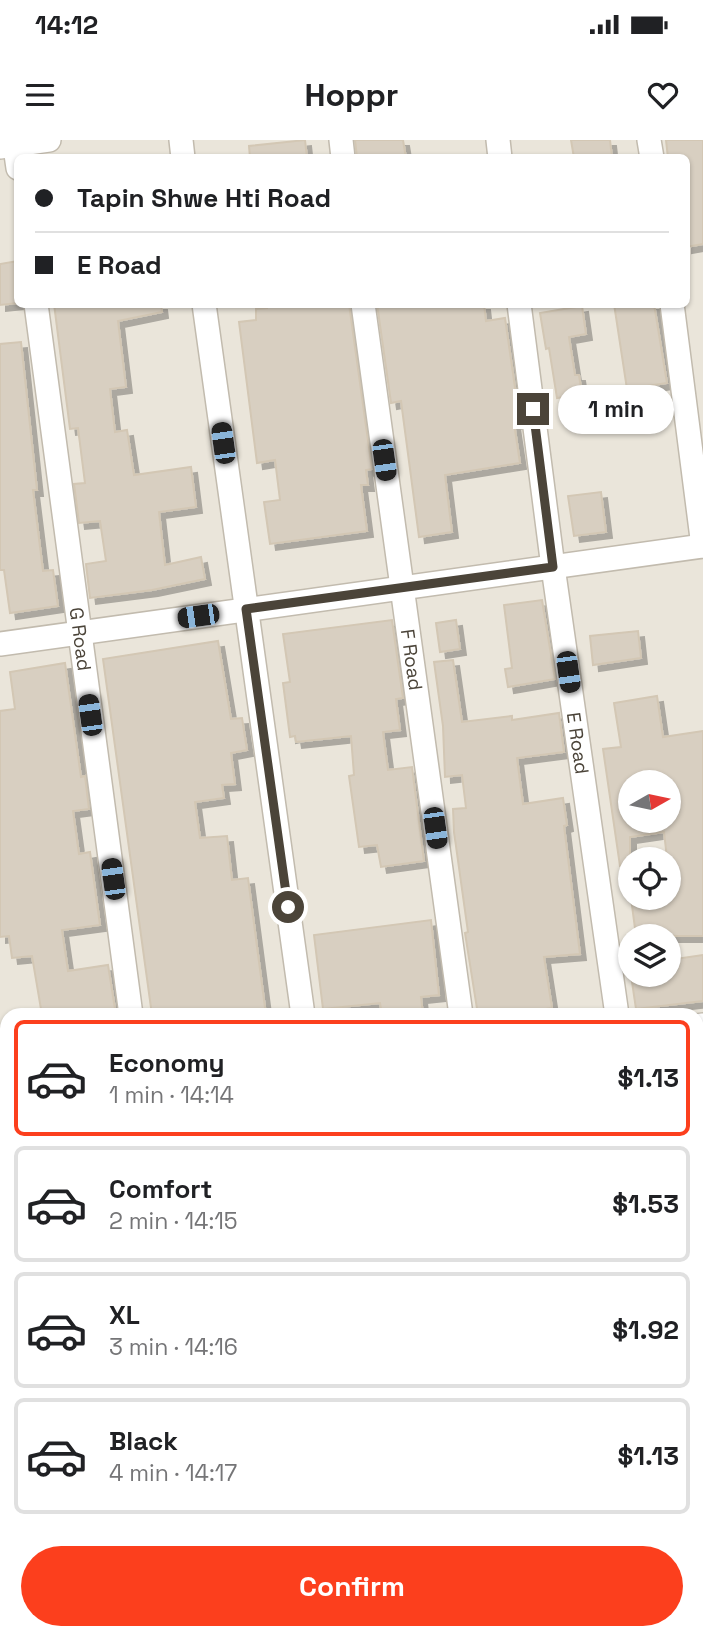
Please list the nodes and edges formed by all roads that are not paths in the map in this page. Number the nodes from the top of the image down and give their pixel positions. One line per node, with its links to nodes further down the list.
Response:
1 (49, 140): 2 (street)
2 (9, 144)
3 (37, 308): 12 (street, G Road)
4 (205, 308): 11 (street)
5 (364, 308): 10 (street, F Road)
6 (520, 308): 9 (street, E Road)
7 (673, 308): 8 (street)
8 (703, 546): 9 (street)
9 (553, 567): 10 (street); 17 (street, E Road)
10 (402, 589): 11 (street); 16 (street, F Road)
11 (246, 609): 12 (street); 15 (street)
12 (79, 634): 13 (street); 14 (street, G Road)
13 (0, 644)
14 (130, 1008)
15 (302, 1008)
16 (460, 1008)
17 (616, 1008)

